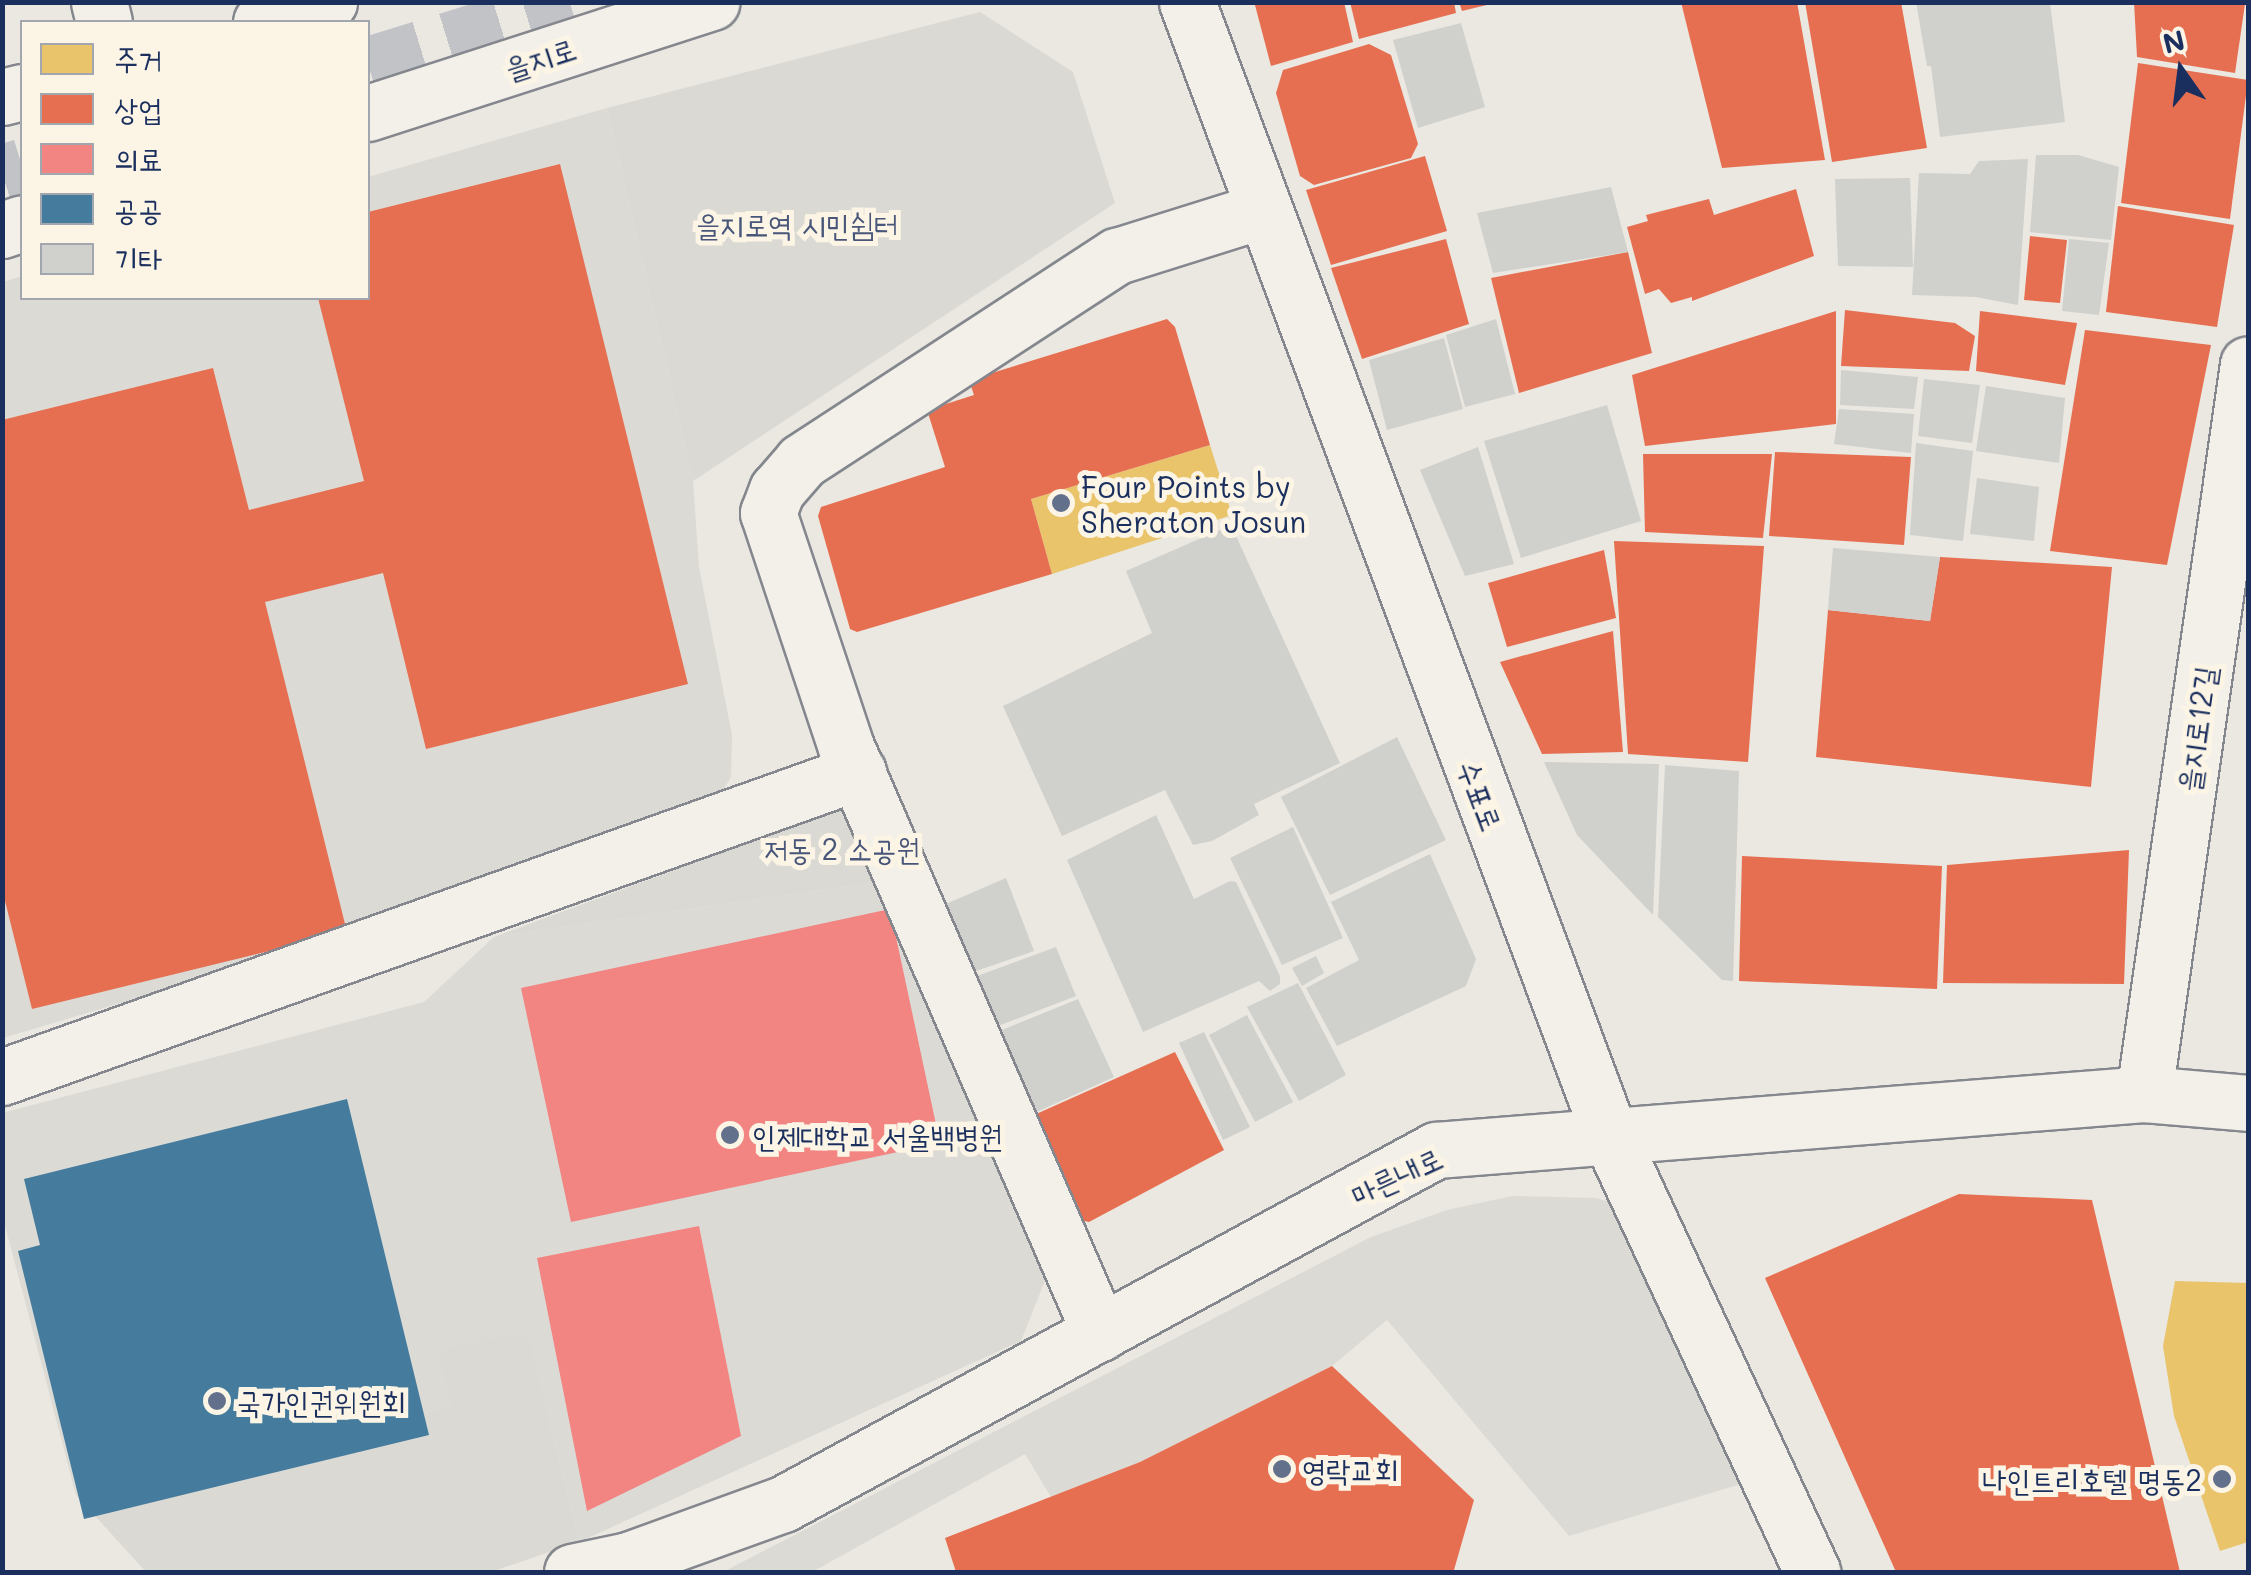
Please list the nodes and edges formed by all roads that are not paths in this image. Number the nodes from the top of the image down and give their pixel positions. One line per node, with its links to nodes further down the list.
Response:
1 (329, 2): 4 (street)
2 (712, 2): 5 (street, 을지로)
3 (1187, 2): 6 (street, 수표로)
4 (268, 20)
5 (370, 112)
6 (1262, 211): 8 (street); 12 (street, 수표로)
7 (2248, 364): 10 (street, 을지로12길)
8 (858, 772): 9 (street); 13 (street)
9 (2, 1077)
10 (2144, 1094): 11 (street, 마른내로); 12 (street, 마른내로)
11 (2248, 1103)
12 (1610, 1136): 13 (street, 마른내로); 16 (street, 수표로)
13 (1100, 1333): 14 (street, 마른내로)
14 (618, 1566): 15 (street, 마른내로)
15 (572, 1572)
16 (1812, 1572)

